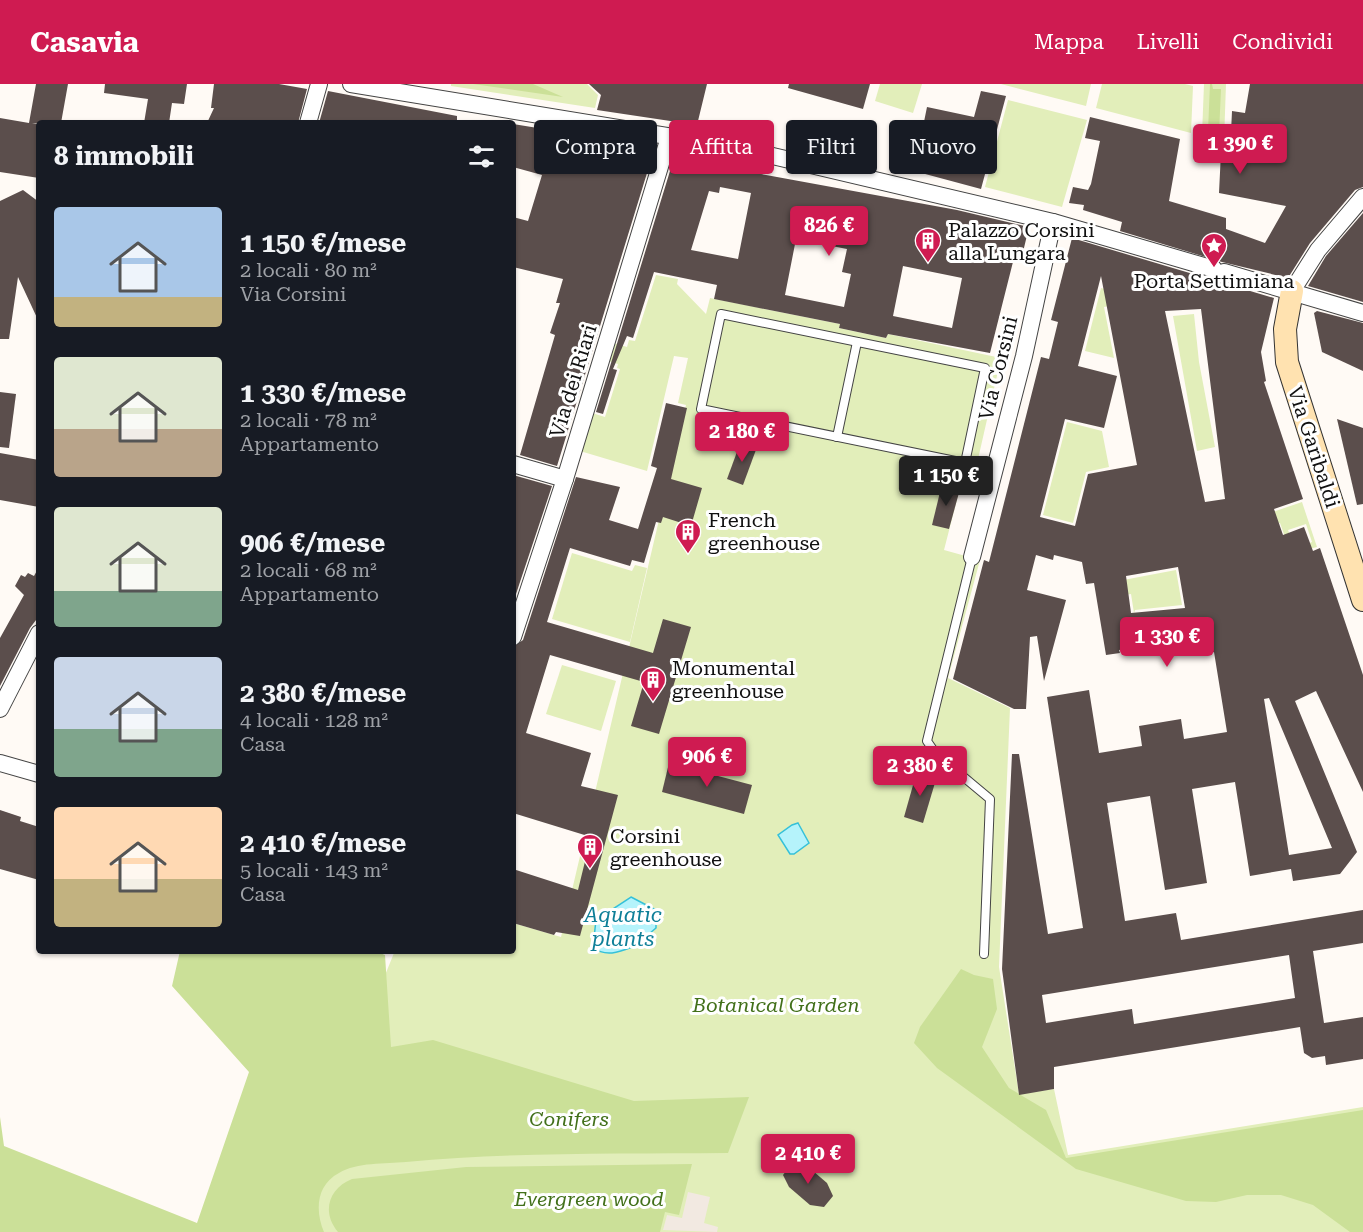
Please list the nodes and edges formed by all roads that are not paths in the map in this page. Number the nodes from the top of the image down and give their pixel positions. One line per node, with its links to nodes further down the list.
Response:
1 (319, 84): 5 (street)
2 (351, 84): 3 (street)
3 (440, 91): 4 (street)
4 (496, 116): 6 (street)
5 (309, 120)
6 (669, 137): 15 (street, Via dei Riari)
7 (774, 156): 9 (street)
8 (1363, 197): 10 (street)
9 (1053, 222): 10 (street); 16 (street, Via Corsini)
10 (1292, 291): 11 (street); 17 (street, Via Garibaldi)
11 (1363, 313)
12 (857, 342): 13 (lane); 13 (lane); 13 (lane)
13 (837, 437)
14 (516, 465): 15 (street)
15 (565, 478): 18 (street, Via dei Riari)
16 (972, 557): 23 (lane)
17 (1363, 600)
18 (516, 628)
19 (36, 639): 20 (street)
20 (0, 709)
21 (0, 763): 22 (street)
22 (36, 773)
23 (984, 954)

